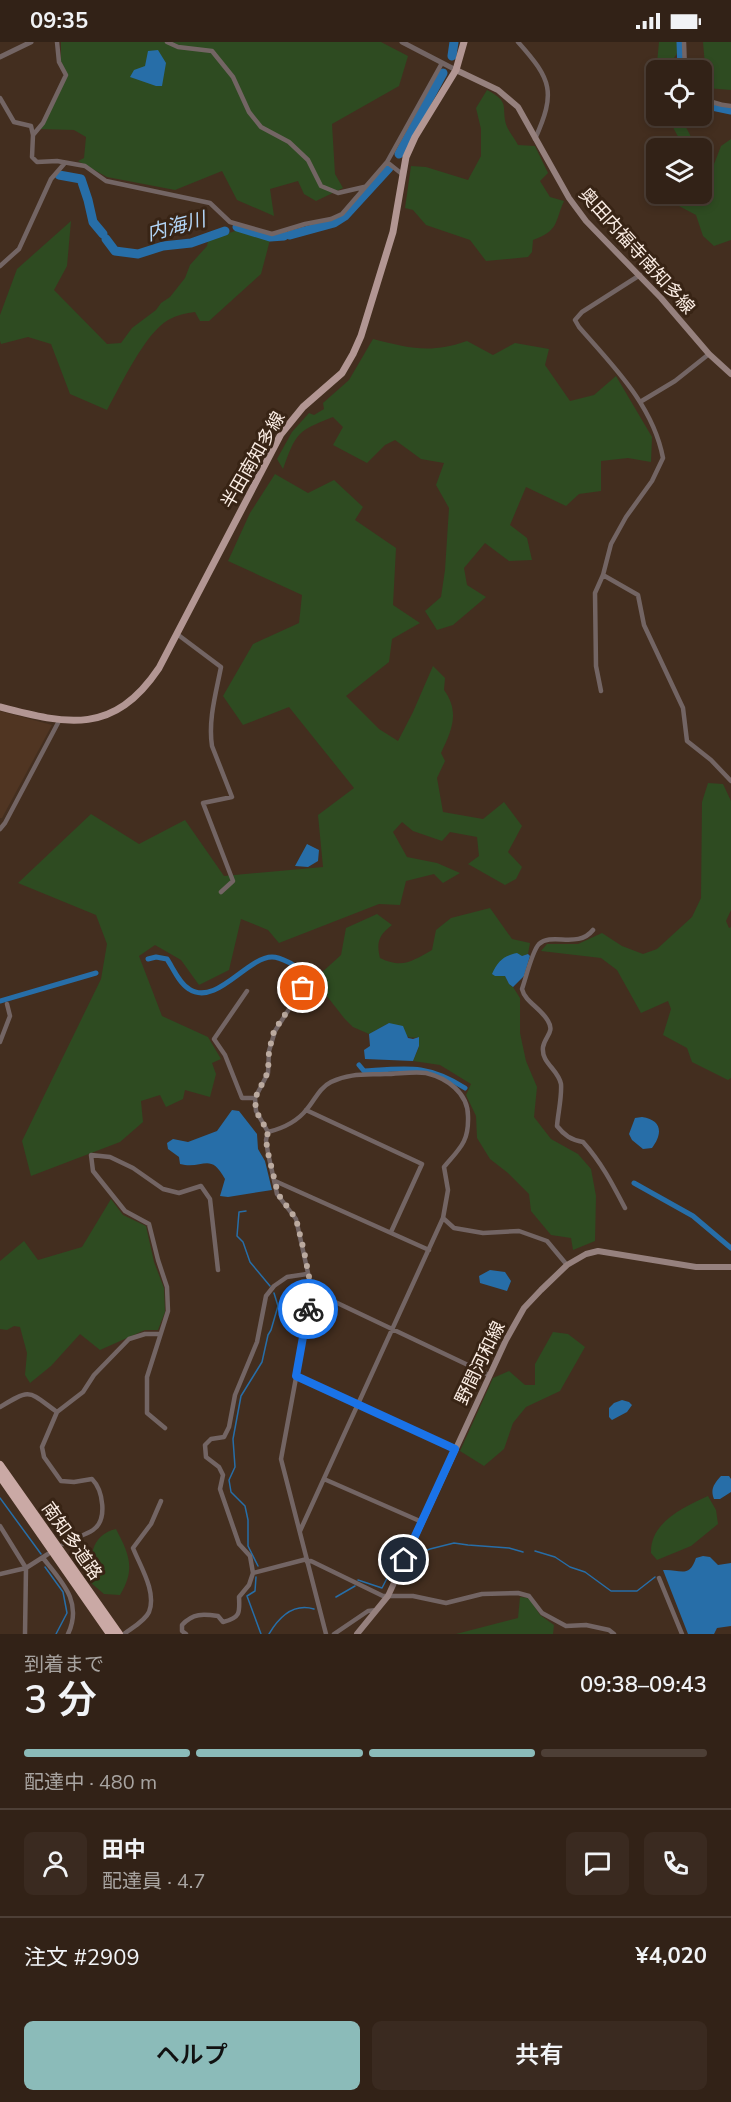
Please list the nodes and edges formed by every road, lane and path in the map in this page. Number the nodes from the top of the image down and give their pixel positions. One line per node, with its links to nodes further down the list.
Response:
1 (30, 42): 8 (street)
2 (57, 42): 15 (street)
3 (167, 42): 20 (street)
4 (402, 42): 10 (street)
5 (464, 42): 11 (main road, 半田南知多線)
6 (518, 42): 16 (street)
7 (684, 42): 9 (street)
8 (0, 57)
9 (685, 60)
10 (442, 63): 11 (street); 17 (street)
11 (456, 70): 16 (main road, 奥田内福寺南知多線); 19 (main road, 半田南知多線)
12 (0, 98): 15 (street)
13 (712, 102): 14 (street)
14 (731, 106)
15 (33, 135): 18 (street)
16 (535, 139): 22 (main road, 奥田内福寺南知多線)
17 (387, 162): 19 (street); 20 (street)
18 (64, 164): 20 (street); 21 (street)
19 (402, 174): 27 (main road, 半田南知多線)
20 (364, 187)
21 (0, 266)
22 (640, 275): 23 (main road, 奥田内福寺南知多線); 25 (street)
23 (709, 354): 24 (main road, 奥田内福寺南知多線); 25 (street)
24 (731, 374)
25 (640, 402): 26 (street)
26 (603, 575): 28 (street); 31 (street)
27 (177, 634): 30 (main road, 半田南知多線); 33 (street)
28 (601, 691)
29 (0, 706): 30 (main road, 半田南知多線)
30 (59, 721): 32 (street)
31 (731, 781)
32 (0, 829)
33 (221, 892)
34 (593, 930): 43 (street)
35 (314, 974): 39 (street)
36 (247, 992): 39 (street)
37 (7, 1004): 38 (street)
38 (0, 1042)
39 (255, 1098): 41 (street)
40 (306, 1110): 41 (street); 44 (street); 45 (street)
41 (268, 1132): 42 (street)
42 (275, 1181): 45 (street); 50 (street)
43 (625, 1208)
44 (443, 1218): 46 (street); 47 (street)
45 (391, 1232): 46 (street)
46 (429, 1250): 52 (street)
47 (567, 1265): 48 (main road, 野間河和線); 54 (main road, 野間河和線)
48 (731, 1267)
49 (218, 1270): 53 (street)
50 (307, 1274): 51 (street); 73 (street)
51 (312, 1292): 52 (street); 55 (street)
52 (392, 1328): 54 (street); 56 (street)
53 (160, 1334): 58 (street); 59 (street)
54 (489, 1375): 60 (main road, 野間河和線)
55 (296, 1376): 56 (street); 67 (street)
56 (358, 1404): 60 (street); 63 (street)
57 (0, 1407): 58 (street)
58 (57, 1412): 68 (street)
59 (165, 1428)
60 (455, 1449): 65 (main road, 野間河和線)
61 (0, 1465): 81 (highway, 南知多道路)
62 (0, 1476): 80 (highway, 南知多道路)
63 (324, 1479): 65 (street); 67 (street)
64 (161, 1501): 81 (street)
65 (422, 1522): 76 (main road, 野間河和線)
66 (0, 1526): 72 (street)
67 (300, 1531): 71 (street)
68 (63, 1544)
69 (48, 1554): 70 (street)
70 (43, 1558): 72 (street); 79 (street)
71 (307, 1560): 73 (street); 76 (street); 83 (street)
72 (26, 1568): 74 (street); 78 (street)
73 (253, 1573): 82 (street)
74 (0, 1574)
75 (659, 1578): 87 (street)
76 (388, 1596): 77 (main road, 野間河和線); 86 (street)
77 (377, 1610): 84 (street); 85 (main road, 野間河和線)
78 (25, 1634)
79 (68, 1634)
80 (110, 1634)
81 (123, 1634)
82 (186, 1634)
83 (326, 1634)
84 (334, 1634)
85 (357, 1634)
86 (614, 1634)
87 (682, 1634)

